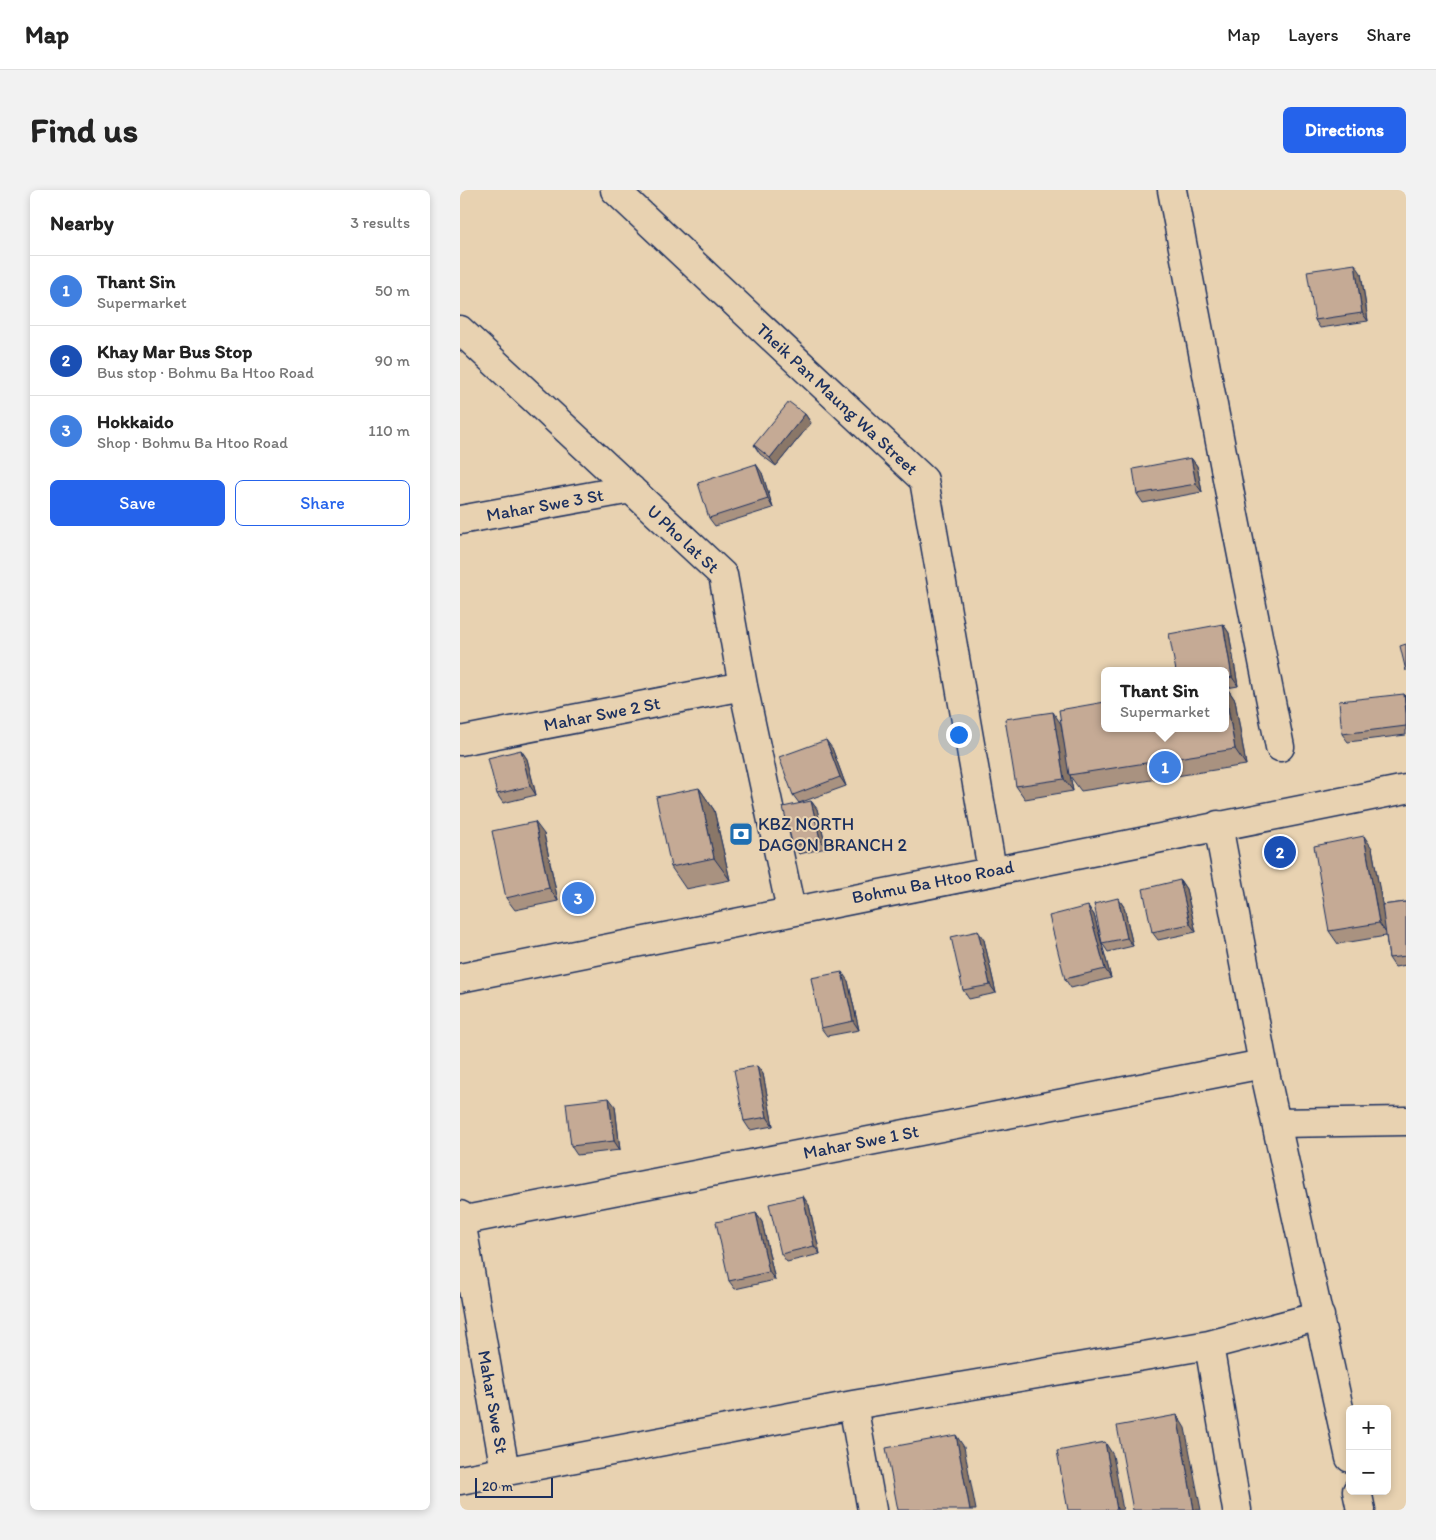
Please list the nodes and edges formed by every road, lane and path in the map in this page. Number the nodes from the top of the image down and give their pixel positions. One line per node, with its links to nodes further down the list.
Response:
1 (615, 190): 11 (street, Theik Pan Maung Wa Street)
2 (1172, 190): 8 (street)
3 (460, 330): 4 (street, U Pho lat St)
4 (631, 489): 5 (street, Mahar Swe 3 St); 6 (street, U Pho lat St)
5 (460, 520)
6 (743, 686): 7 (street, Mahar Swe 2 St); 12 (street, U Pho lat St)
7 (460, 741)
8 (1280, 747)
9 (1406, 789): 10 (street, Bohmu Ba Htoo Road)
10 (1218, 825): 11 (street, Bohmu Ba Htoo Road); 14 (street)
11 (992, 870): 12 (street, Bohmu Ba Htoo Road)
12 (791, 910): 13 (street, Bohmu Ba Htoo Road)
13 (460, 978)
14 (1263, 1064): 16 (street); 17 (street, Mahar Swe 1 St)
15 (1406, 1121): 16 (street)
16 (1276, 1122): 18 (street)
17 (460, 1219): 22 (street, Mahar Swe St)
18 (1320, 1316): 19 (street); 21 (street)
19 (1209, 1345): 20 (street); 26 (street)
20 (853, 1405): 22 (street); 25 (street)
21 (1348, 1450)
22 (505, 1471): 23 (street)
23 (460, 1480)
24 (1358, 1495): 27 (street)
25 (872, 1510)
26 (1236, 1510)
27 (1361, 1510)

